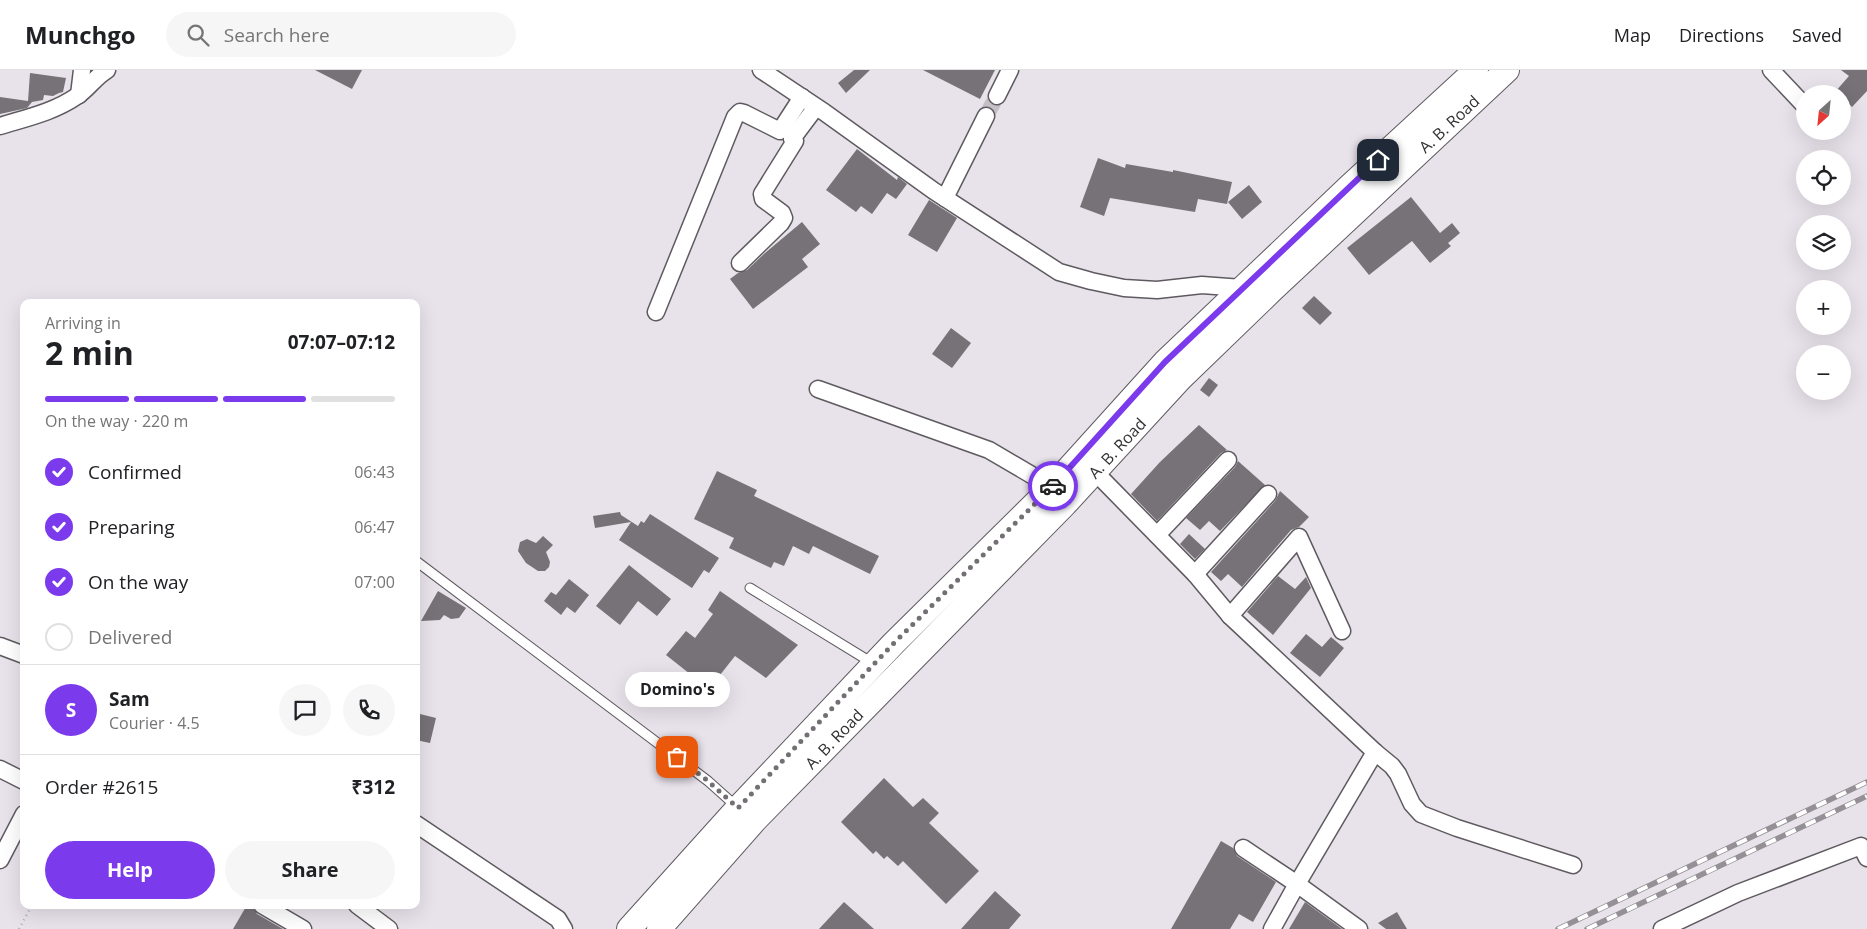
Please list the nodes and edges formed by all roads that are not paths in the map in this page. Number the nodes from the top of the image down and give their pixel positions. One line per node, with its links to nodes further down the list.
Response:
1 (82, 70): 8 (street)
2 (107, 70): 8 (street)
3 (1010, 70): 9 (street)
4 (1476, 70): 18 (main road, A. B. Road)
5 (1507, 70): 20 (main road, A. B. Road)
6 (1771, 70): 10 (street)
7 (765, 71): 11 (street)
8 (80, 95): 14 (street)
9 (997, 96)
10 (1796, 96)
11 (802, 97): 12 (street); 15 (street)
12 (816, 107): 15 (street); 16 (street)
13 (986, 116): 16 (street)
14 (0, 126)
15 (786, 135): 17 (street); 19 (street)
16 (945, 198): 18 (street)
17 (740, 263)
18 (1242, 288): 20 (main road, A. B. Road)
19 (656, 312)
20 (1225, 320): 21 (main road, A. B. Road)
21 (1173, 371): 24 (main road, A. B. Road); 25 (main road, A. B. Road)
22 (818, 389): 25 (street)
23 (1228, 460): 27 (street)
24 (1095, 472): 27 (street); 53 (main road, A. B. Road)
25 (1052, 487): 35 (main road, A. B. Road)
26 (1268, 494): 29 (street)
27 (1157, 535): 29 (street)
28 (420, 564): 39 (lane)
29 (1195, 574): 31 (street)
30 (750, 588): 35 (lane)
31 (1230, 616): 32 (street); 36 (street)
32 (1342, 631)
33 (0, 646): 34 (street)
34 (20, 654)
35 (874, 664): 39 (main road, A. B. Road)
36 (1375, 752): 45 (street); 46 (street)
37 (0, 769): 38 (street)
38 (20, 779)
39 (738, 808): 52 (main road, A. B. Road)
40 (20, 822): 44 (street)
41 (420, 827): 51 (street)
42 (1243, 848): 46 (street)
43 (1867, 858): 56 (street)
44 (0, 860)
45 (1573, 865)
46 (1297, 884): 54 (street); 55 (street)
47 (269, 909): 49 (street)
48 (362, 909): 50 (street)
49 (303, 929)
50 (389, 929)
51 (564, 929)
52 (629, 929)
53 (659, 929)
54 (1272, 929)
55 (1359, 929)
56 (1662, 929)

